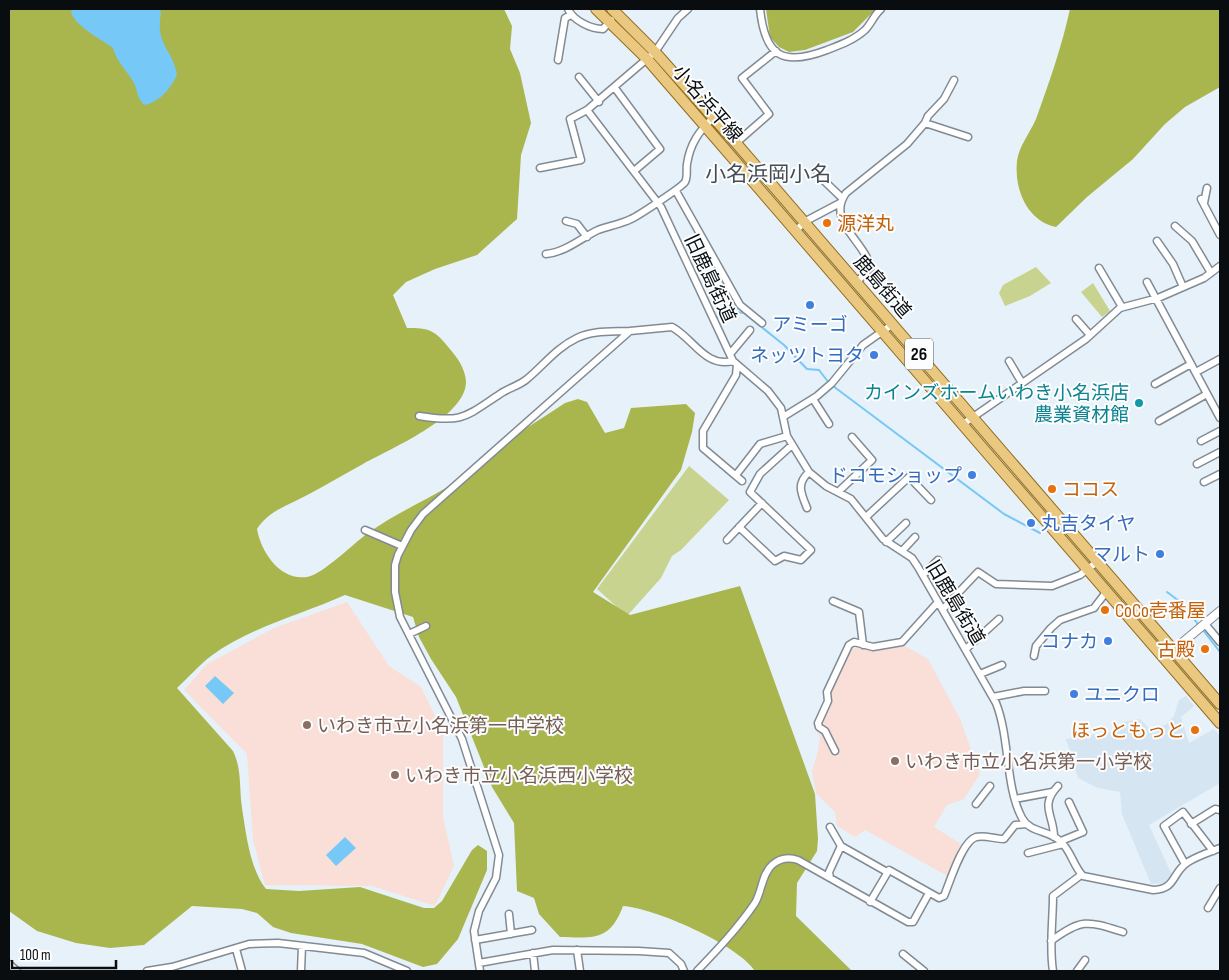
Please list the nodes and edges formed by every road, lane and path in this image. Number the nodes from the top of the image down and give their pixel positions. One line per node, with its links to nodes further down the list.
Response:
1 (596, 9): 6 (main road, 小名浜平線 / 26)
2 (688, 9): 8 (street)
3 (760, 9): 7 (street)
4 (881, 9): 7 (street)
5 (569, 12): 6 (street); 9 (street)
6 (613, 15): 8 (main road, 鹿島街道 / 26); 10 (main road, 小名浜平線 / 26)
7 (776, 51): 20 (street)
8 (655, 52): 10 (street); 16 (main road, 鹿島街道 / 26)
9 (558, 60)
10 (647, 60): 13 (street); 18 (main road, 小名浜平線 / 26)
11 (579, 77): 14 (street)
12 (954, 80): 17 (street)
13 (615, 88): 14 (street); 22 (street)
14 (599, 102): 15 (street)
15 (587, 110): 21 (street); 22 (street, 旧鹿島街道)
16 (713, 118): 18 (street); 20 (main road, 鹿島街道 / 26)
17 (925, 123): 19 (street); 27 (street)
18 (705, 126): 25 (street); 31 (main road, 小名浜平線 / 26)
19 (968, 137)
20 (736, 143): 29 (main road, 鹿島街道 / 26)
21 (540, 168)
22 (634, 171): 26 (street, 旧鹿島街道)
23 (817, 174): 27 (street)
24 (1207, 188): 32 (street)
25 (676, 191): 26 (street); 45 (street)
26 (658, 201): 33 (street); 51 (street, 旧鹿島街道)
27 (841, 201): 29 (street); 39 (street)
28 (566, 221): 33 (street)
29 (804, 222): 31 (street); 39 (main road, 鹿島街道 / 26)
30 (1175, 226): 38 (street)
31 (796, 231): 49 (main road, 小名浜平線 / 26)
32 (1220, 235)
33 (587, 236): 35 (street)
34 (1157, 241): 41 (street)
35 (546, 254)
36 (1220, 266): 38 (street)
37 (1099, 268): 43 (street)
38 (1211, 273): 41 (street)
39 (857, 282): 46 (main road, 鹿島街道 / 26)
40 (1146, 282): 42 (street)
41 (1182, 287): 42 (street)
42 (1155, 298): 43 (street); 55 (street)
43 (1122, 307): 50 (street)
44 (1076, 319): 50 (street)
45 (762, 323)
46 (893, 324): 49 (street); 62 (main road, 鹿島街道 / 26)
47 (750, 330): 51 (street)
48 (630, 331): 54 (street); 61 (street); 91 (street)
49 (882, 331): 60 (street); 67 (main road, 小名浜平線 / 26)
50 (1090, 335): 57 (street)
51 (730, 354): 54 (street, 旧鹿島街道)
52 (1220, 359): 56 (street)
53 (1009, 361): 57 (street)
54 (735, 363): 63 (street, 旧鹿島街道); 77 (street)
55 (1192, 364): 56 (street); 58 (street)
56 (1196, 372): 59 (street)
57 (1022, 383): 62 (street)
58 (1155, 384)
59 (1207, 394): 64 (street); 65 (street)
60 (813, 399): 63 (street); 66 (street)
61 (419, 416)
62 (972, 416): 67 (street); 94 (main road, 鹿島街道 / 26)
63 (783, 417): 69 (street, 旧鹿島街道)
64 (1220, 418)
65 (1159, 420)
66 (830, 424)
67 (963, 424): 95 (main road, 小名浜平線 / 26)
68 (1220, 431): 71 (street)
69 (787, 436): 72 (street, 旧鹿島街道); 77 (street)
70 (852, 437): 80 (street)
71 (1201, 441)
72 (792, 445): 75 (street, 旧鹿島街道); 82 (street)
73 (1220, 452): 74 (street)
74 (1197, 464)
75 (809, 472): 80 (street, 旧鹿島街道); 83 (street)
76 (1220, 474): 79 (street)
77 (736, 475): 78 (street)
78 (742, 480)
79 (1204, 482)
80 (838, 492): 84 (street, 旧鹿島街道)
81 (931, 500): 84 (street)
82 (762, 503): 86 (street); 86 (street)
83 (807, 508)
84 (866, 517): 90 (street, 旧鹿島街道)
85 (906, 523): 90 (street)
86 (739, 527): 89 (street)
87 (365, 530): 91 (street)
88 (915, 537): 92 (street)
89 (727, 540)
90 (886, 542): 92 (street, 旧鹿島街道)
91 (402, 546): 105 (street)
92 (902, 551): 96 (street, 旧鹿島街道)
93 (938, 560): 96 (street)
94 (1097, 562): 95 (street); 109 (main road, 鹿島街道 / 26)
95 (1088, 569): 97 (main road, 小名浜平線 / 26); 100 (street)
96 (923, 575): 99 (street, 旧鹿島街道)
97 (1107, 591): 110 (street); 111 (main road, 小名浜平線 / 26)
98 (833, 601): 107 (street)
99 (938, 602): 100 (street, 旧鹿島街道); 107 (street)
100 (943, 609): 108 (street, 旧鹿島街道)
101 (1220, 612): 104 (street)
102 (999, 619): 108 (street)
103 (426, 626): 105 (street)
104 (1202, 626): 106 (street); 109 (street)
105 (409, 634): 147 (street)
106 (1220, 642)
107 (863, 645): 118 (street)
108 (966, 648): 113 (street, 旧鹿島街道)
109 (1174, 648): 111 (street); 116 (main road, 鹿島街道 / 26)
110 (1034, 656)
111 (1164, 658): 117 (main road, 小名浜平線 / 26)
112 (1002, 664): 113 (street)
113 (980, 674): 115 (street, 旧鹿島街道)
114 (1045, 691): 115 (street)
115 (993, 698): 122 (street, 旧鹿島街道)
116 (1220, 704)
117 (1220, 723)
118 (835, 751)
119 (990, 786): 124 (street)
120 (1058, 786): 121 (street)
121 (1052, 792): 122 (street); 129 (street)
122 (1015, 799): 126 (street, 旧鹿島街道)
123 (1068, 802): 130 (street)
124 (976, 804)
125 (1220, 810): 127 (street)
126 (1026, 824): 129 (street); 140 (street)
127 (1191, 824): 133 (street); 135 (street)
128 (830, 828): 131 (street)
129 (1054, 837): 130 (street)
130 (1062, 843): 134 (street); 137 (street)
131 (841, 846): 136 (street); 138 (street)
132 (1220, 848): 133 (street)
133 (1213, 851): 135 (street)
134 (1028, 853)
135 (1185, 864): 137 (street)
136 (887, 872): 140 (street); 141 (street)
137 (1081, 875): 148 (street)
138 (830, 878): 141 (street); 169 (street)
139 (1220, 888): 142 (street)
140 (929, 893): 141 (street)
141 (870, 902)
142 (1208, 908)
143 (509, 914): 146 (street)
144 (532, 930): 146 (street)
145 (1123, 932): 148 (street)
146 (511, 934): 147 (street)
147 (475, 940): 156 (street)
148 (1051, 940): 171 (street)
149 (302, 946): 150 (street); 158 (street); 163 (street)
150 (236, 949): 155 (street); 162 (street)
151 (577, 950): 152 (street); 167 (street); 168 (street)
152 (533, 953): 156 (street); 166 (street)
153 (903, 954): 170 (street)
154 (1085, 960): 172 (street)
155 (188, 963): 160 (street); 161 (street)
156 (479, 963): 165 (street)
157 (9, 964): 159 (street)
158 (395, 969): 164 (street)
159 (17, 971)
160 (147, 971)
161 (191, 971)
162 (242, 971)
163 (301, 971)
164 (407, 971)
165 (480, 971)
166 (535, 971)
167 (580, 971)
168 (684, 971)
169 (697, 971)
170 (924, 971)
171 (1053, 971)
172 (1076, 971)

